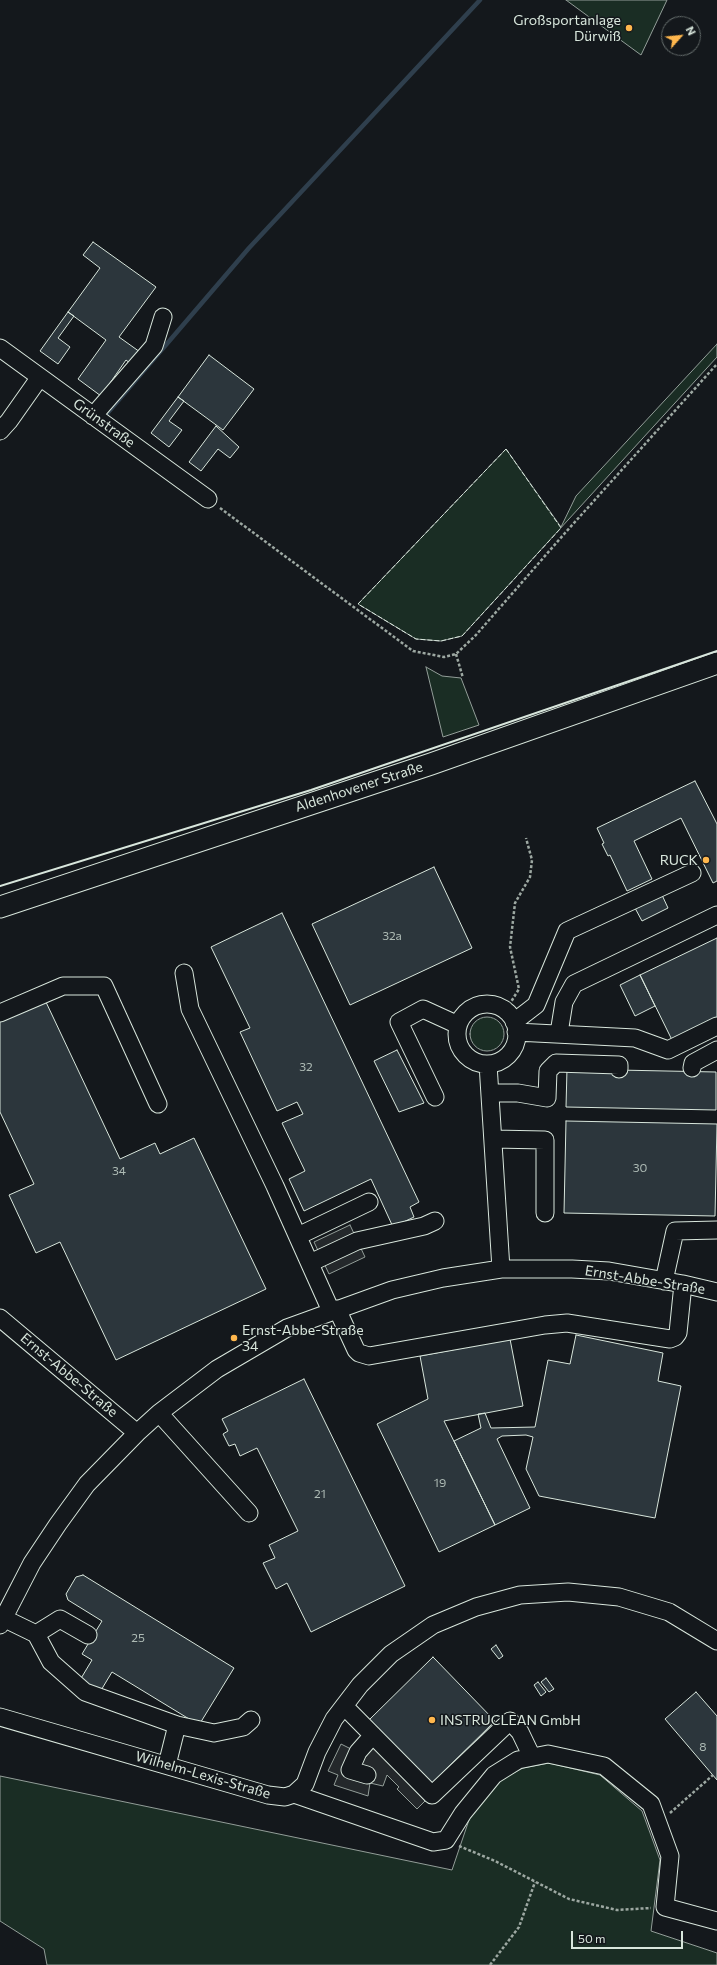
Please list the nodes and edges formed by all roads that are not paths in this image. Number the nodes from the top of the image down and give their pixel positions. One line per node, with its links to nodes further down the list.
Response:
1 (163, 317): 4 (street)
2 (0, 348): 3 (street, Grünstraße)
3 (40, 377): 4 (street, Grünstraße); 5 (street)
4 (94, 416): 6 (street, Grünstraße)
5 (0, 430)
6 (208, 499)
7 (717, 663): 9 (main road, Aldenhovener Straße)
8 (692, 873): 13 (street)
9 (0, 907)
10 (717, 915): 16 (street)
11 (184, 973): 29 (street)
12 (0, 1013): 23 (street)
13 (512, 1022): 14 (street); 16 (street); 18 (street)
14 (458, 1025): 18 (street); 22 (street)
15 (717, 1026): 16 (street)
16 (559, 1033)
17 (717, 1050): 19 (street)
18 (488, 1064): 21 (street)
19 (692, 1068)
20 (619, 1069): 21 (street)
21 (490, 1093): 24 (street)
22 (435, 1097)
23 (158, 1104)
24 (493, 1139): 26 (street); 31 (street)
25 (368, 1202): 29 (street)
26 (545, 1213)
27 (435, 1221): 30 (street)
28 (717, 1230): 32 (street)
29 (298, 1236): 30 (street)
30 (310, 1263): 35 (street)
31 (501, 1269): 32 (street, Ernst-Abbe-Straße); 35 (street, Ernst-Abbe-Straße)
32 (664, 1281): 33 (street, Ernst-Abbe-Straße)
33 (683, 1284): 34 (street, Ernst-Abbe-Straße); 35 (street)
34 (717, 1292)
35 (334, 1310): 37 (street, Ernst-Abbe-Straße)
36 (0, 1318): 38 (street, Ernst-Abbe-Straße)
37 (160, 1413): 38 (street, Ernst-Abbe-Straße); 39 (street)
38 (137, 1433): 40 (street, Ernst-Abbe-Straße)
39 (249, 1513)
40 (1, 1621): 41 (street)
41 (36, 1634): 42 (street); 47 (street)
42 (88, 1635)
43 (717, 1641): 44 (street)
44 (344, 1706): 48 (street); 52 (street)
45 (0, 1717): 50 (street, Wilhelm-Lexis-Straße)
46 (251, 1720): 47 (street)
47 (177, 1726): 50 (street)
48 (373, 1735): 49 (street); 51 (street)
49 (532, 1757): 52 (street); 53 (street)
50 (167, 1765): 52 (street, Wilhelm-Lexis-Straße)
51 (367, 1775)
52 (294, 1794)
53 (717, 1921)

